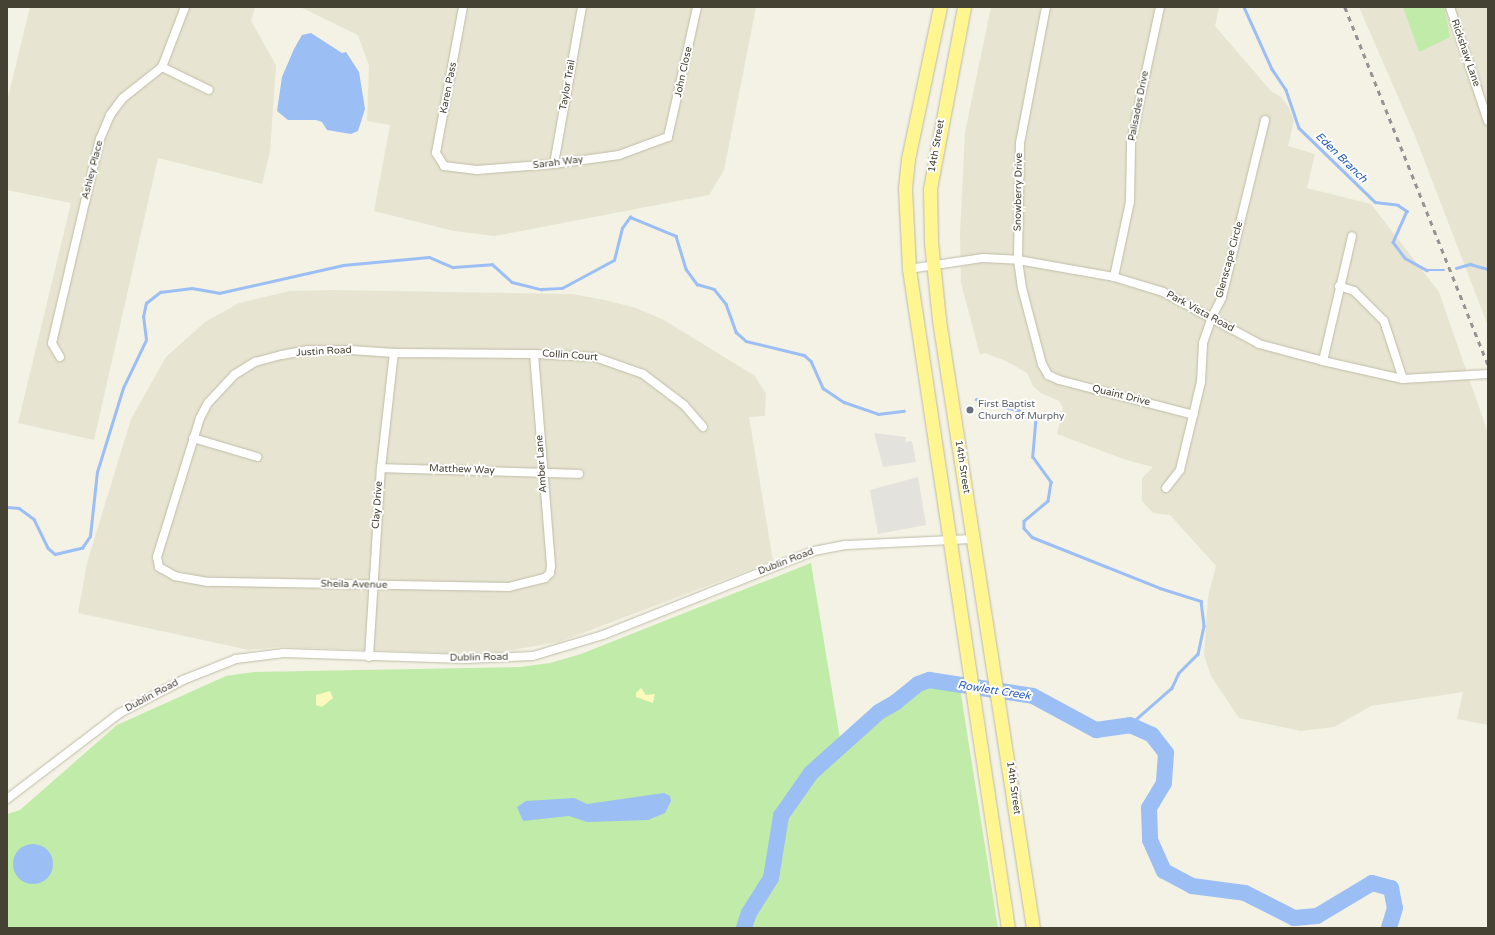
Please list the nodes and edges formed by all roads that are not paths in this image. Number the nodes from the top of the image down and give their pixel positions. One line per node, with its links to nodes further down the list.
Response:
1 (185, 7): 10 (street)
2 (463, 7): 16 (street, Karen Pass)
3 (582, 7): 15 (street, Taylor Trail)
4 (697, 7): 14 (street, John Close)
5 (940, 7): 20 (main road)
6 (964, 7): 19 (main road, 14th Street)
7 (1046, 7): 18 (street, Snowberry Drive)
8 (1160, 7): 21 (street, Palisades Drive)
9 (1450, 7): 13 (street, Rickshaw Lane)
10 (162, 67): 11 (street); 26 (street, Ashley Place)
11 (209, 90)
12 (1265, 120): 23 (street, Glenscape Circle)
13 (1488, 121)
14 (668, 137): 15 (street, Sarah Way)
15 (554, 164): 16 (street, Sarah Way)
16 (444, 166)
17 (1352, 236): 22 (street)
18 (1018, 260): 19 (street, Park Vista Road); 21 (street, Park Vista Road); 29 (street, Snowberry Drive)
19 (933, 264): 20 (street, Park Vista Road); 39 (main road, 14th Street)
20 (909, 269): 40 (main road)
21 (1114, 277): 23 (street, Park Vista Road)
22 (1339, 286): 27 (street); 30 (street)
23 (1212, 317): 27 (street, Park Vista Road); 31 (street, Glenscape Circle)
24 (394, 353): 25 (street, Justin Road); 33 (street, Justin Road); 35 (street, Clay Drive)
25 (534, 354): 32 (street, Collin Court); 36 (street, Amber Lane)
26 (60, 357)
27 (1323, 361): 30 (street, Park Vista Road)
28 (1488, 374): 30 (street, Park Vista Road)
29 (1048, 375): 31 (street, Quaint Drive)
30 (1403, 379)
31 (1194, 415): 38 (street, Glenscape Circle)
32 (703, 427)
33 (193, 438): 34 (street); 41 (street, Justin Road)
34 (257, 457)
35 (381, 468): 36 (street, Matthew Way); 43 (street, Clay Drive)
36 (542, 473): 37 (street, Matthew Way); 42 (street, Amber Lane)
37 (579, 474)
38 (1166, 488)
39 (973, 539): 40 (street, Dublin Road); 47 (main road, 14th Street)
40 (950, 540): 44 (street, Dublin Road); 46 (main road)
41 (159, 567): 43 (street, Sheila Avenue)
42 (550, 573): 43 (street, Sheila Avenue)
43 (372, 585): 44 (street, Clay Drive)
44 (369, 657): 45 (street, Dublin Road)
45 (7, 799)
46 (1008, 928)
47 (1033, 928)

